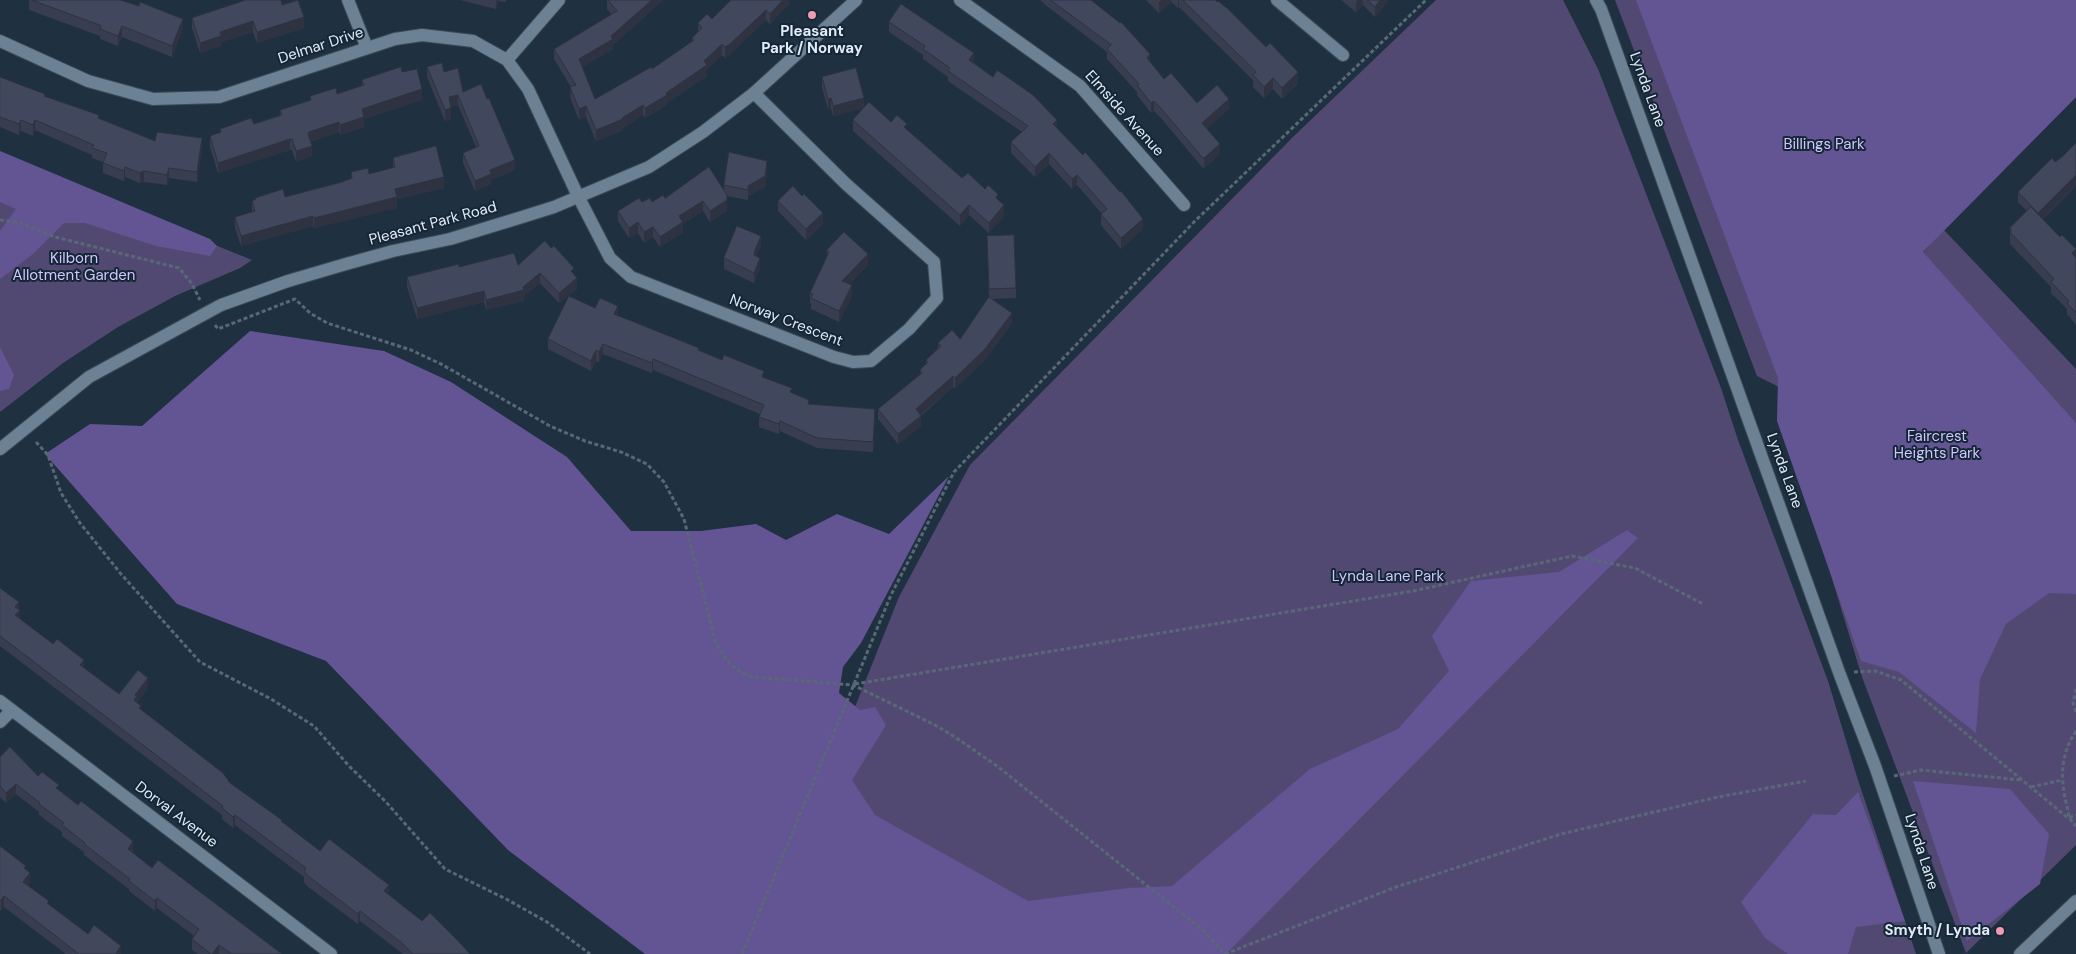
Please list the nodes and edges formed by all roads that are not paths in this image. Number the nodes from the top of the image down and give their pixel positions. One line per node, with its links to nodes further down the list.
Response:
1 (348, 0): 8 (street)
2 (559, 0): 10 (street)
3 (856, 0): 11 (street, Pleasant Park Road)
4 (960, 0): 13 (street, Elmside Avenue)
5 (1277, 0): 9 (street)
6 (1596, 0): 20 (street, Lynda Lane)
7 (0, 41): 8 (street, Delmar Drive)
8 (367, 48): 10 (street, Delmar Drive)
9 (1343, 55)
10 (507, 60): 12 (street, Delmar Drive)
11 (754, 93): 12 (street, Pleasant Park Road); 12 (street, Norway Crescent)
12 (578, 196): 14 (street, Pleasant Park Road)
13 (1184, 206)
14 (0, 450)
15 (0, 701): 16 (street, Dorval Avenue)
16 (12, 710): 17 (street); 19 (street, Dorval Avenue)
17 (0, 722)
18 (2076, 900): 21 (street)
19 (331, 954)
20 (1938, 954)
21 (2020, 954)

